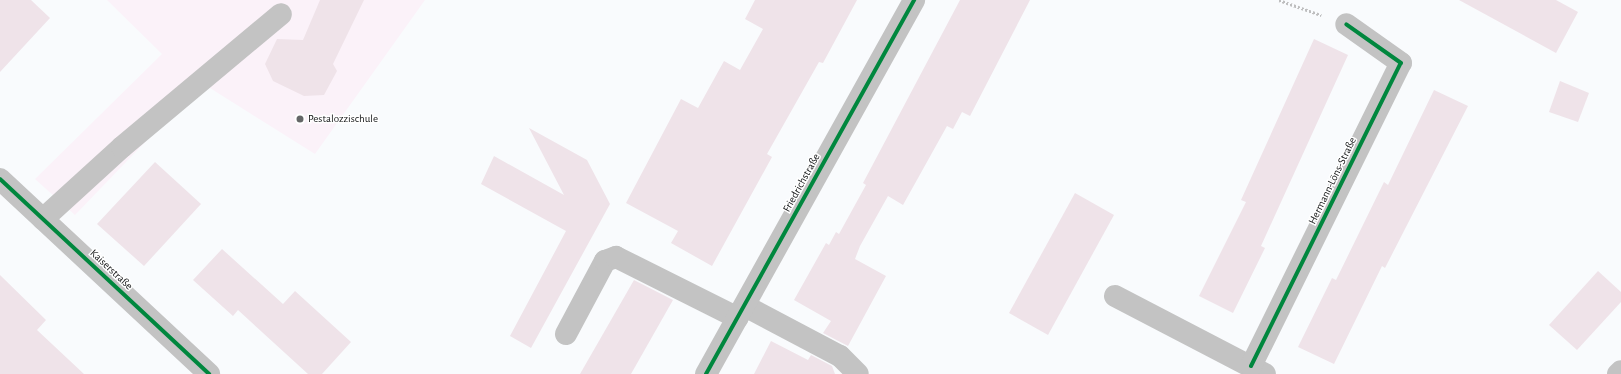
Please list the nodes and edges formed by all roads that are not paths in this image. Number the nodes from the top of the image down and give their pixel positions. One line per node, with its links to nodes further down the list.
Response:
1 (914, 0): 7 (street, Friedrichstraße)
2 (281, 14): 5 (street)
3 (1346, 24): 9 (street, Hermann-Löns-Straße)
4 (0, 179): 5 (street, Kaiserstraße)
5 (43, 219): 11 (street, Kaiserstraße)
6 (1114, 296): 9 (street, Hermann-Löns-Straße)
7 (741, 312): 8 (street); 12 (street, Friedrichstraße); 13 (street)
8 (566, 334)
9 (1258, 370)
10 (1621, 371): 14 (street)
11 (210, 374)
12 (706, 374)
13 (858, 374)
14 (1618, 374)

